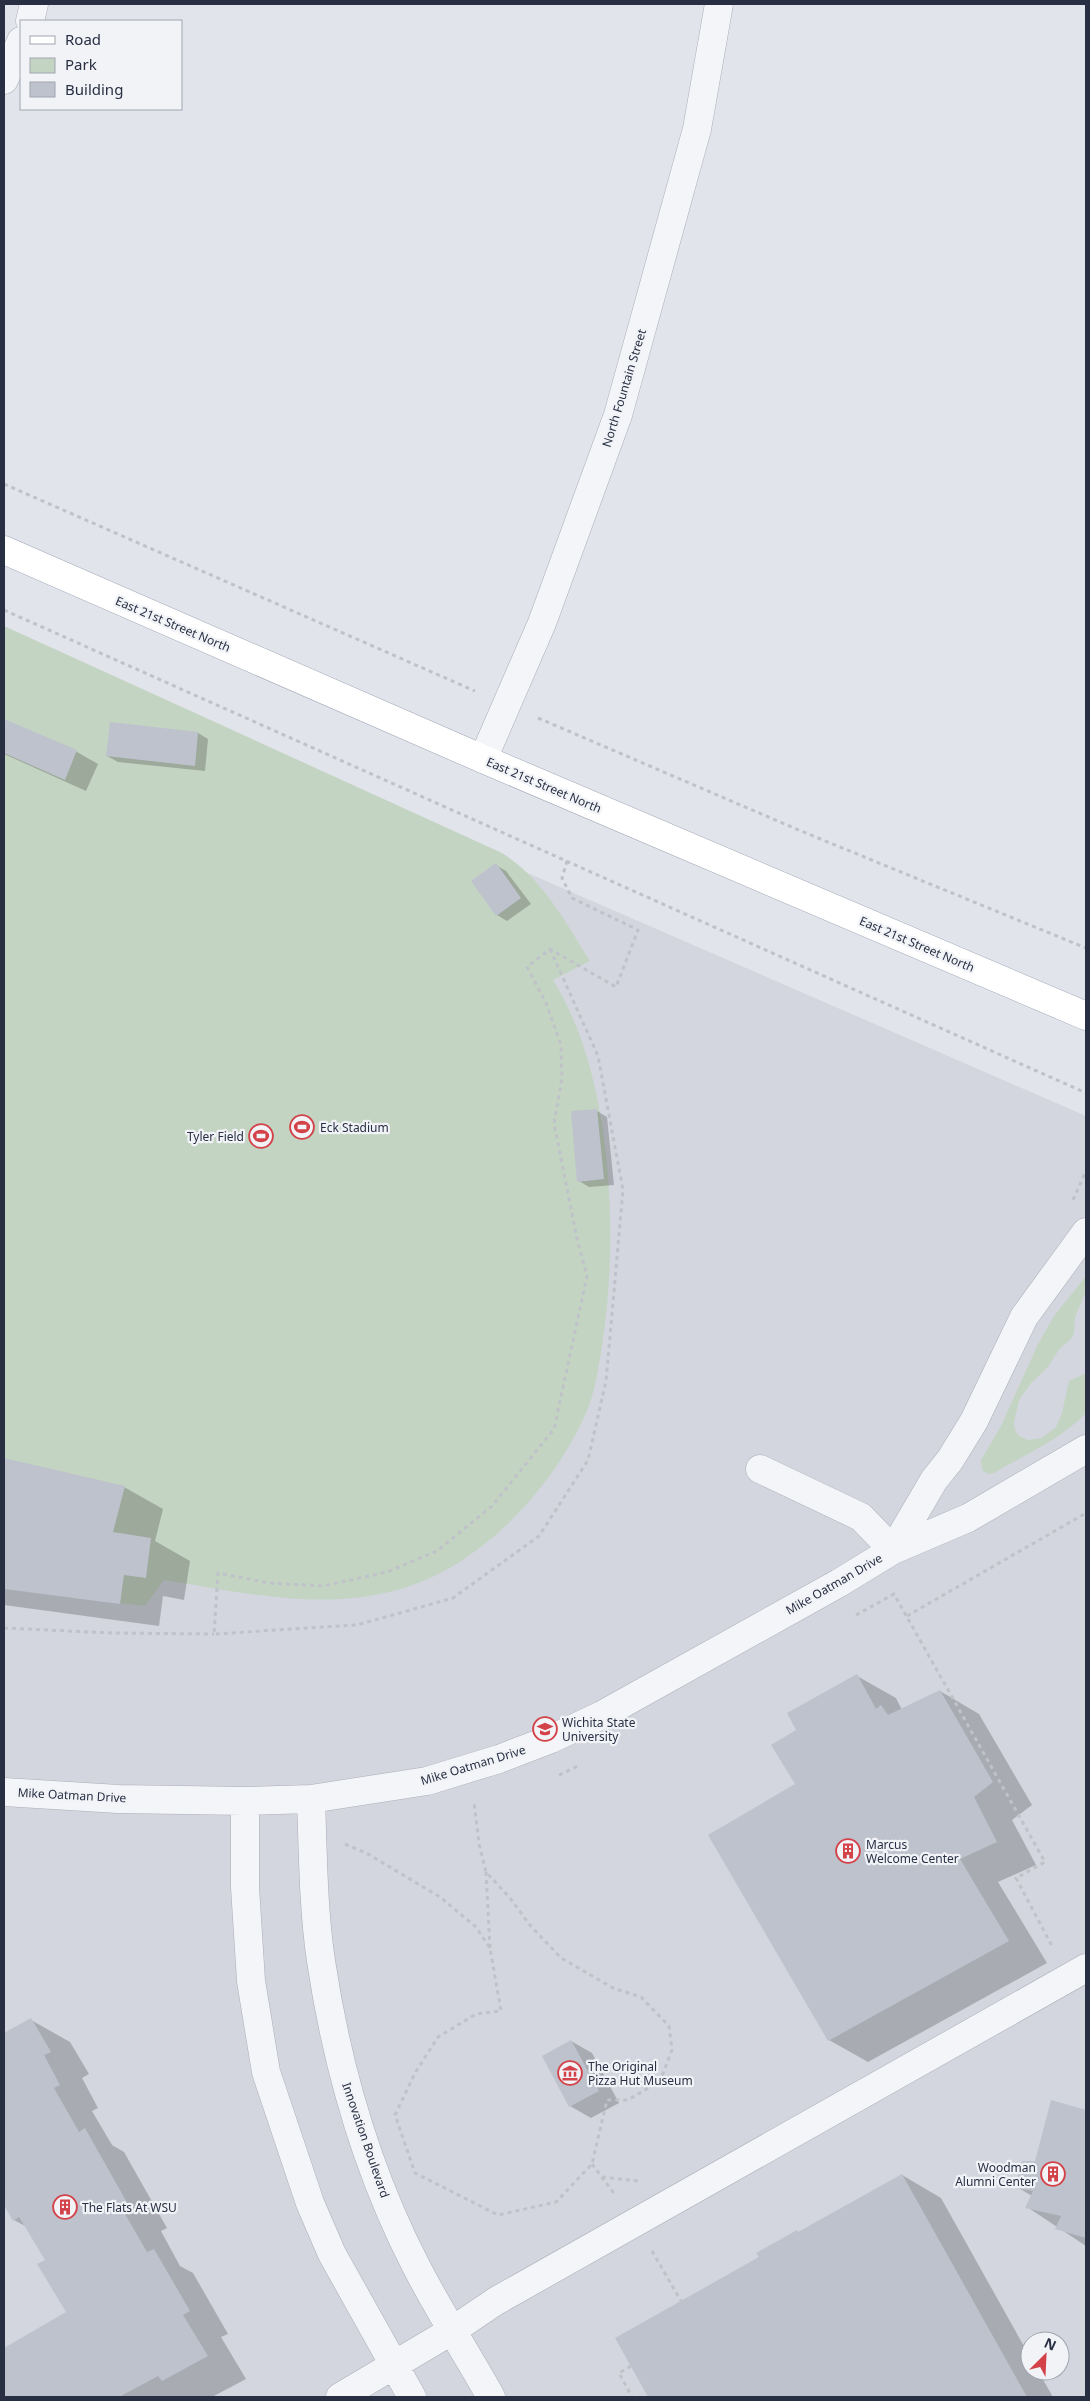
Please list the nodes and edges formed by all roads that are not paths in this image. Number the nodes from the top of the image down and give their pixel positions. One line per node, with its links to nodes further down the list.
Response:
1 (34, 4): 3 (street)
2 (719, 4): 7 (street, North Fountain Street)
3 (30, 20)
4 (20, 43): 5 (street)
5 (4, 80)
6 (4, 550): 7 (main road, East 21st Street North)
7 (483, 759): 8 (main road, East 21st Street North)
8 (1086, 1016)
9 (1086, 1232): 12 (street, Mike Oatman Drive)
10 (1086, 1449): 12 (street, Mike Oatman Drive)
11 (760, 1469): 12 (street)
12 (894, 1550): 14 (street, Mike Oatman Drive)
13 (4, 1792): 15 (street, Mike Oatman Drive)
14 (311, 1799): 15 (street, Mike Oatman Drive); 17 (street, Innovation Boulevard)
15 (245, 1801): 18 (street)
16 (1078, 1973): 17 (street)
17 (453, 2330): 18 (street); 21 (street, Innovation Boulevard)
18 (393, 2364): 19 (street); 20 (street)
19 (340, 2397)
20 (412, 2397)
21 (492, 2397)

